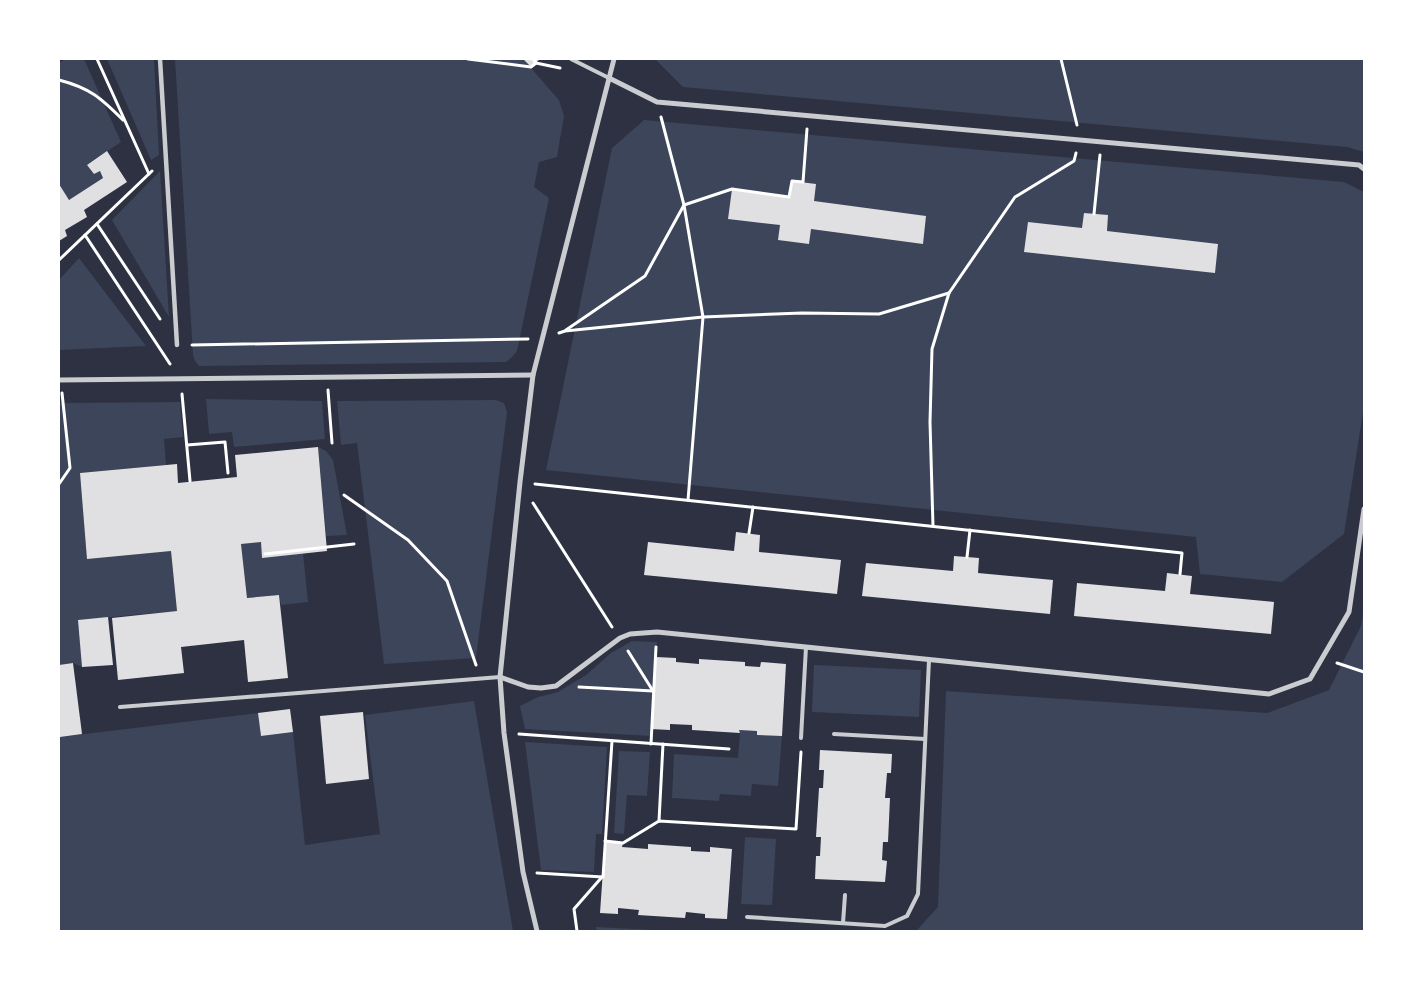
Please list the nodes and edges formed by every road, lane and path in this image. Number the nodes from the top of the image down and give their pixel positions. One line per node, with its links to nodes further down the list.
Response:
1 (96, 59): 12 (path)
2 (160, 59): 15 (street)
3 (468, 59): 7 (path)
4 (571, 59): 8 (lane)
5 (614, 59): 8 (street)
6 (1061, 59): 13 (path)
7 (536, 63)
8 (609, 78): 10 (street); 27 (street)
9 (59, 80): 12 (path)
10 (657, 102): 11 (street); 18 (path)
11 (808, 116): 13 (street); 18 (path)
12 (125, 122): 17 (path)
13 (1080, 140): 14 (street); 23 (path)
14 (1101, 142): 16 (street); 19 (path)
15 (166, 158): 17 (path); 28 (street)
16 (1364, 169)
17 (149, 174): 20 (path)
18 (684, 205): 24 (path); 26 (path)
19 (1094, 214)
20 (97, 224): 21 (path); 25 (path)
21 (85, 236): 22 (path); 31 (path)
22 (59, 260)
23 (949, 293): 24 (path); 42 (path)
24 (703, 317): 26 (path); 39 (path)
25 (161, 321)
26 (565, 331): 27 (path)
27 (542, 338): 29 (street)
28 (177, 345)
29 (533, 375): 30 (street); 36 (street)
30 (327, 377): 31 (street); 33 (path)
31 (180, 379): 32 (street)
32 (60, 380): 37 (path)
33 (332, 443)
34 (187, 445): 35 (path)
35 (228, 473)
36 (520, 482): 39 (path); 50 (path); 55 (street)
37 (59, 484)
38 (344, 495): 56 (path)
39 (688, 500): 40 (path)
40 (753, 507): 42 (path); 44 (path)
41 (1364, 509): 52 (street)
42 (933, 526): 43 (path)
43 (970, 530): 47 (path); 48 (path)
44 (749, 533)
45 (354, 544): 46 (path)
46 (265, 554)
47 (967, 557)
48 (1180, 574)
49 (657, 632): 50 (street); 51 (street); 58 (path)
50 (620, 638): 57 (street); 58 (path)
51 (806, 647): 53 (street); 62 (lane)
52 (1322, 658): 53 (street); 54 (path)
53 (929, 660): 63 (lane)
54 (1364, 672)
55 (500, 677): 56 (lane); 57 (street); 60 (street)
56 (481, 678): 59 (lane)
57 (556, 686): 58 (path)
58 (654, 691): 65 (path)
59 (120, 707)
60 (504, 733): 64 (path); 70 (street)
61 (834, 734): 63 (lane)
62 (801, 738): 68 (path)
63 (925, 739): 74 (lane)
64 (612, 741): 65 (path); 69 (path)
65 (650, 744): 66 (path)
66 (663, 744): 67 (path); 68 (path)
67 (729, 749)
68 (659, 821): 69 (path)
69 (605, 841): 71 (path)
70 (523, 872): 71 (path); 75 (street)
71 (603, 877): 76 (path)
72 (845, 895): 74 (lane)
73 (747, 917): 74 (lane)
74 (843, 923)
75 (537, 931)
76 (577, 931)

